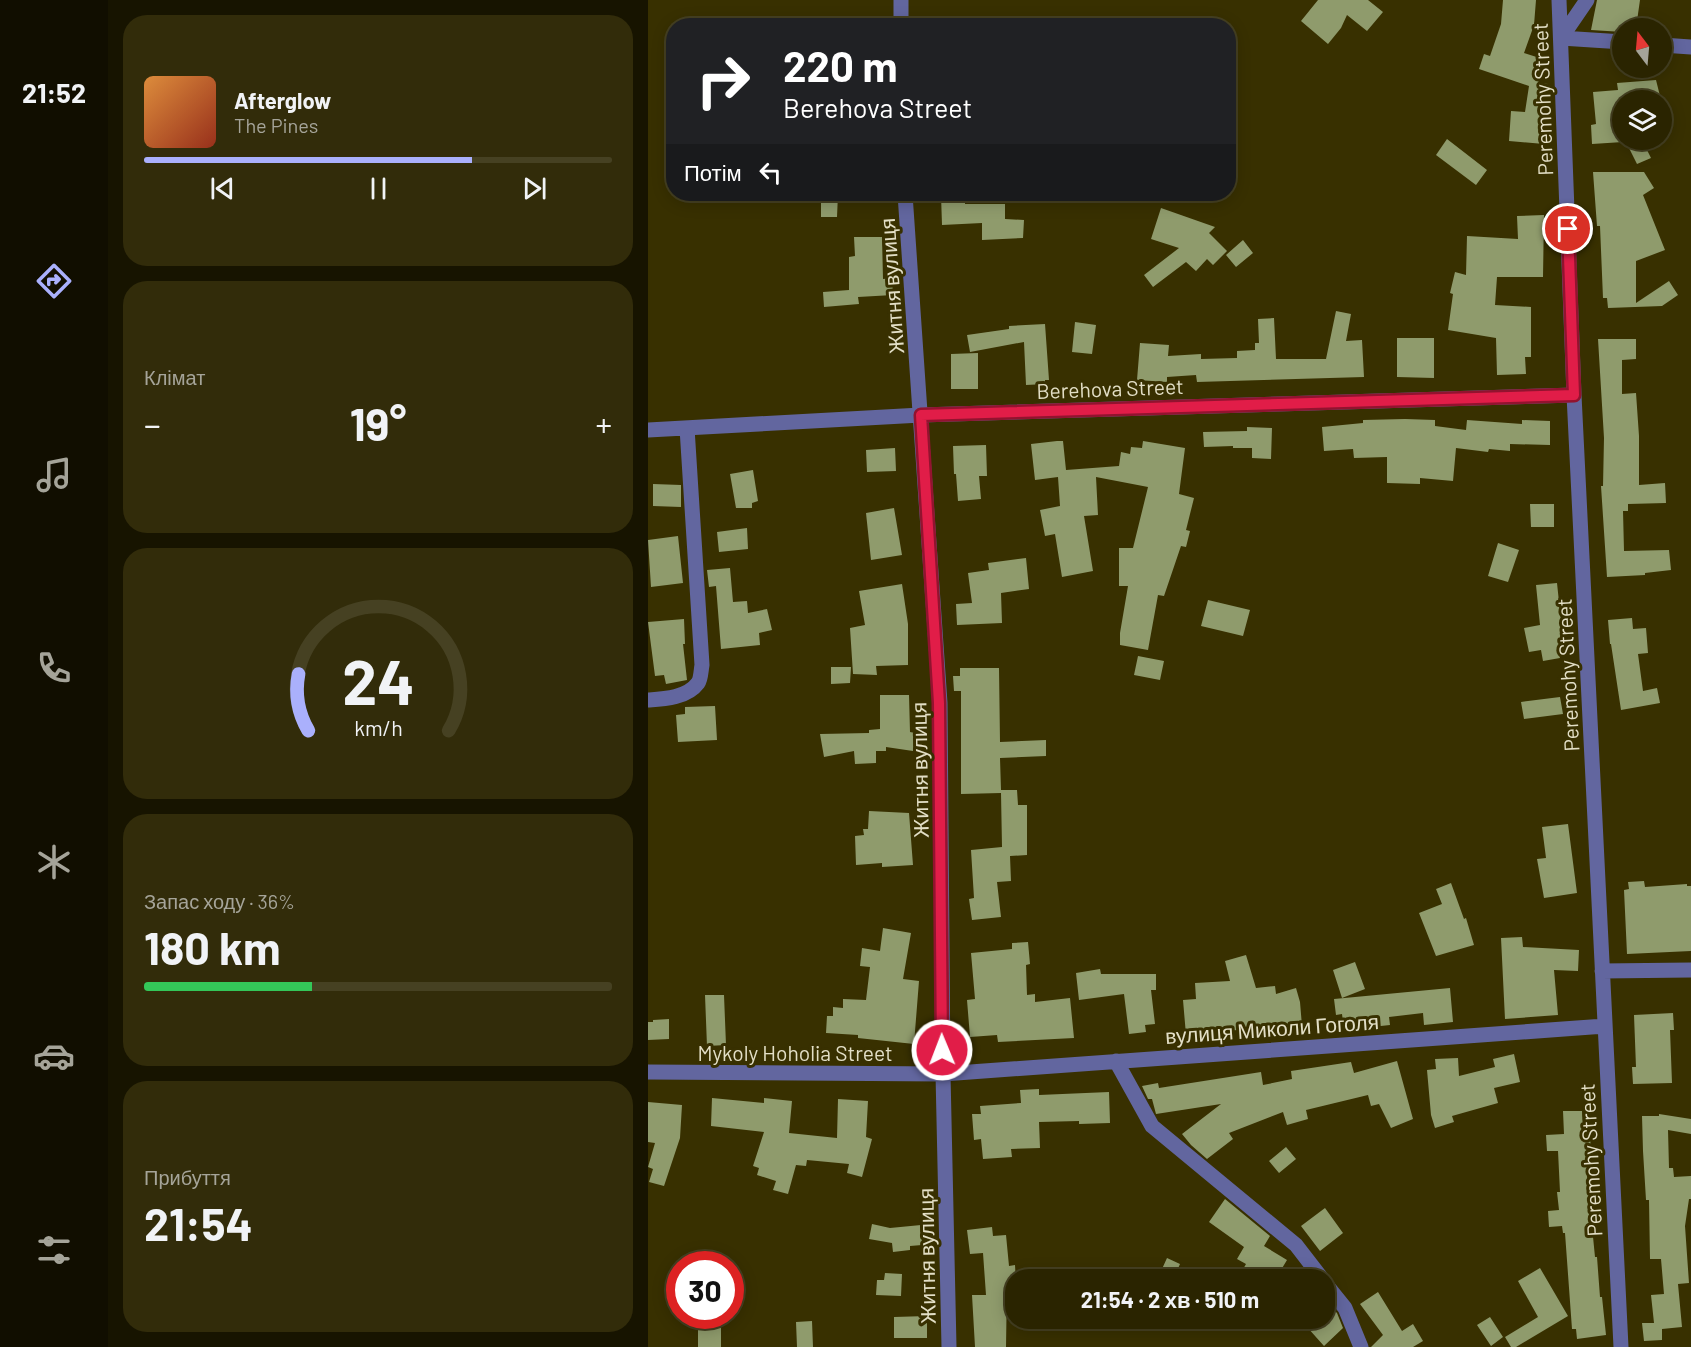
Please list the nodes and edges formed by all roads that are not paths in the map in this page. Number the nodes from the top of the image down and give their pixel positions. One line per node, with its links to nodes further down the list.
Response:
1 (901, 0): 4 (street)
2 (1559, 0): 5 (street, Peremohy Street)
3 (1587, 0): 5 (street)
4 (901, 18)
5 (1561, 39): 6 (street); 10 (street, Peremohy Street)
6 (1612, 41)
7 (1672, 46): 8 (street)
8 (1691, 47)
9 (906, 201): 11 (street, Житня вулиця)
10 (1574, 395): 11 (street, Berehova Street); 16 (street, Peremohy Street)
11 (921, 415): 12 (street, Berehova Street); 20 (street, Житня вулиця)
12 (687, 428): 13 (street, Berehova Street); 14 (street)
13 (648, 430)
14 (648, 700)
15 (1691, 970): 16 (street)
16 (1602, 971): 17 (street, Peremohy Street)
17 (1605, 1026): 18 (street, вулиця Миколи Гоголя); 25 (street, Peremohy Street)
18 (1116, 1061): 20 (street, вулиця Миколи Гоголя); 21 (street)
19 (648, 1072): 20 (street, Mykoly Hoholia Street)
20 (943, 1074): 23 (street, Житня вулиця)
21 (1315, 1269)
22 (1335, 1296): 24 (street)
23 (948, 1347)
24 (1361, 1347)
25 (1620, 1347)

